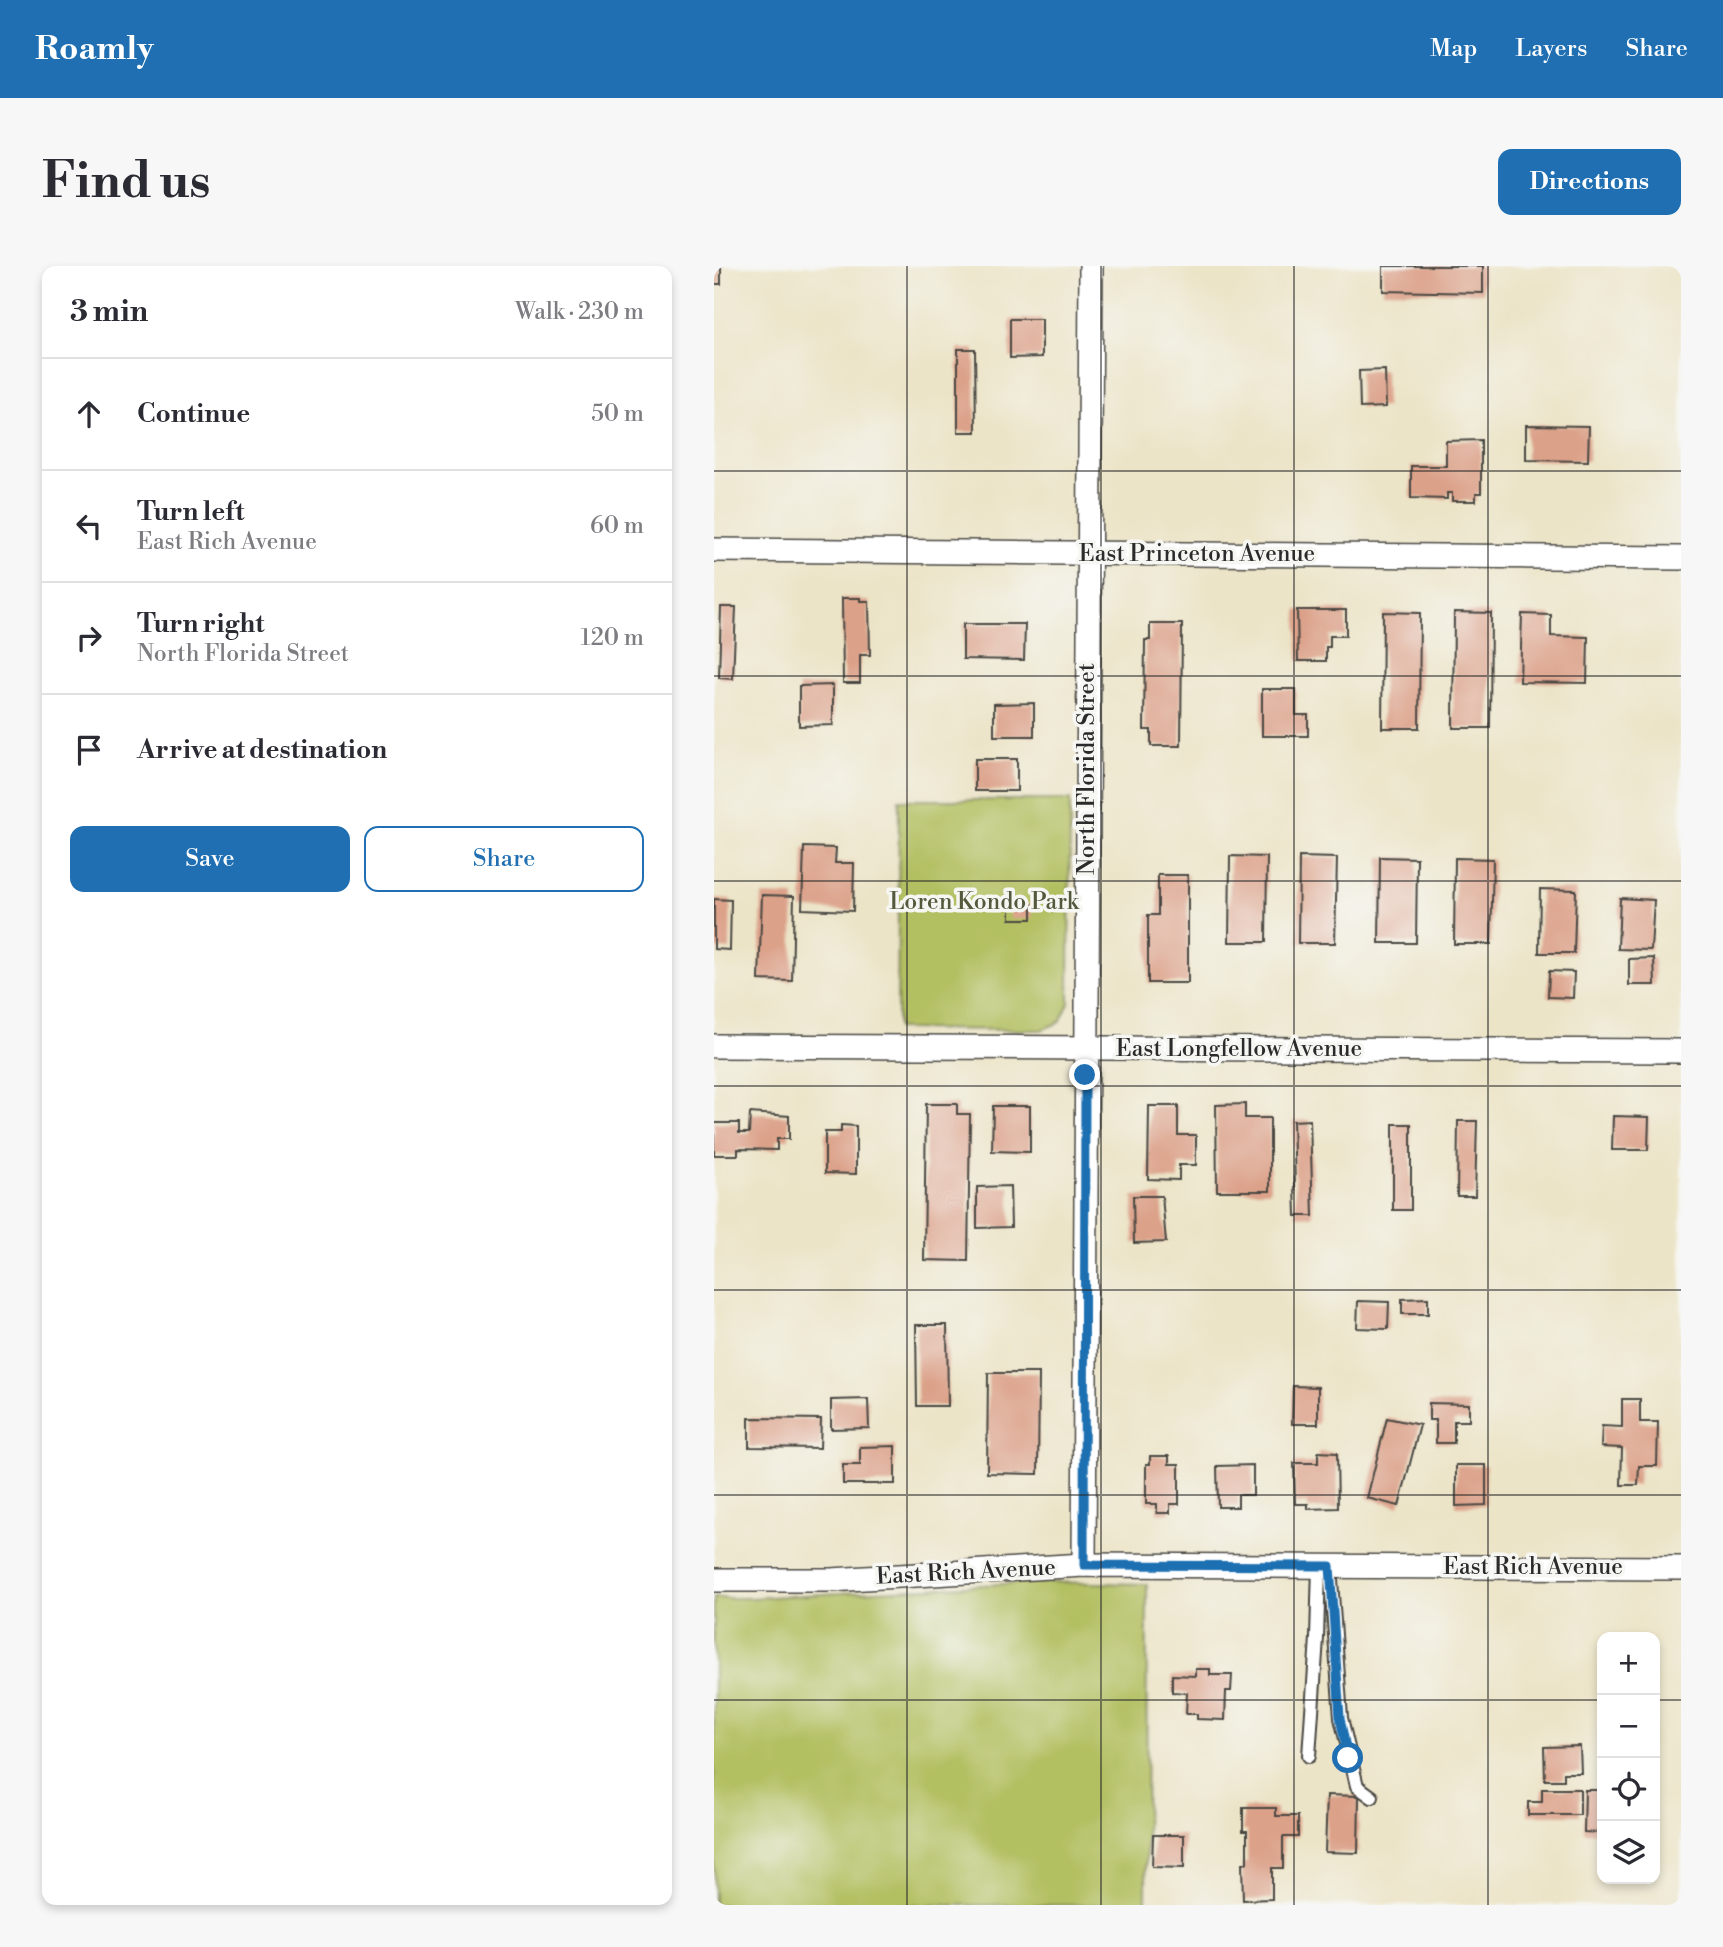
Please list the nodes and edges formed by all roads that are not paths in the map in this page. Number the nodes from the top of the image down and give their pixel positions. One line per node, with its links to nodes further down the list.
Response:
1 (1091, 266): 3 (street, North Florida Street)
2 (714, 550): 3 (street, East Princeton Avenue)
3 (1088, 554): 4 (street, East Princeton Avenue); 6 (street, North Florida Street)
4 (1681, 558)
5 (714, 1046): 6 (street, East Longfellow Avenue)
6 (1085, 1048): 7 (street, East Longfellow Avenue); 8 (street, North Florida Street)
7 (1681, 1051)
8 (1084, 1565): 9 (street, East Rich Avenue); 11 (street, East Rich Avenue)
9 (1325, 1566): 10 (street, East Rich Avenue); 12 (lane); 13 (lane)
10 (1681, 1568)
11 (714, 1580)
12 (1309, 1756)
13 (1372, 1797)

